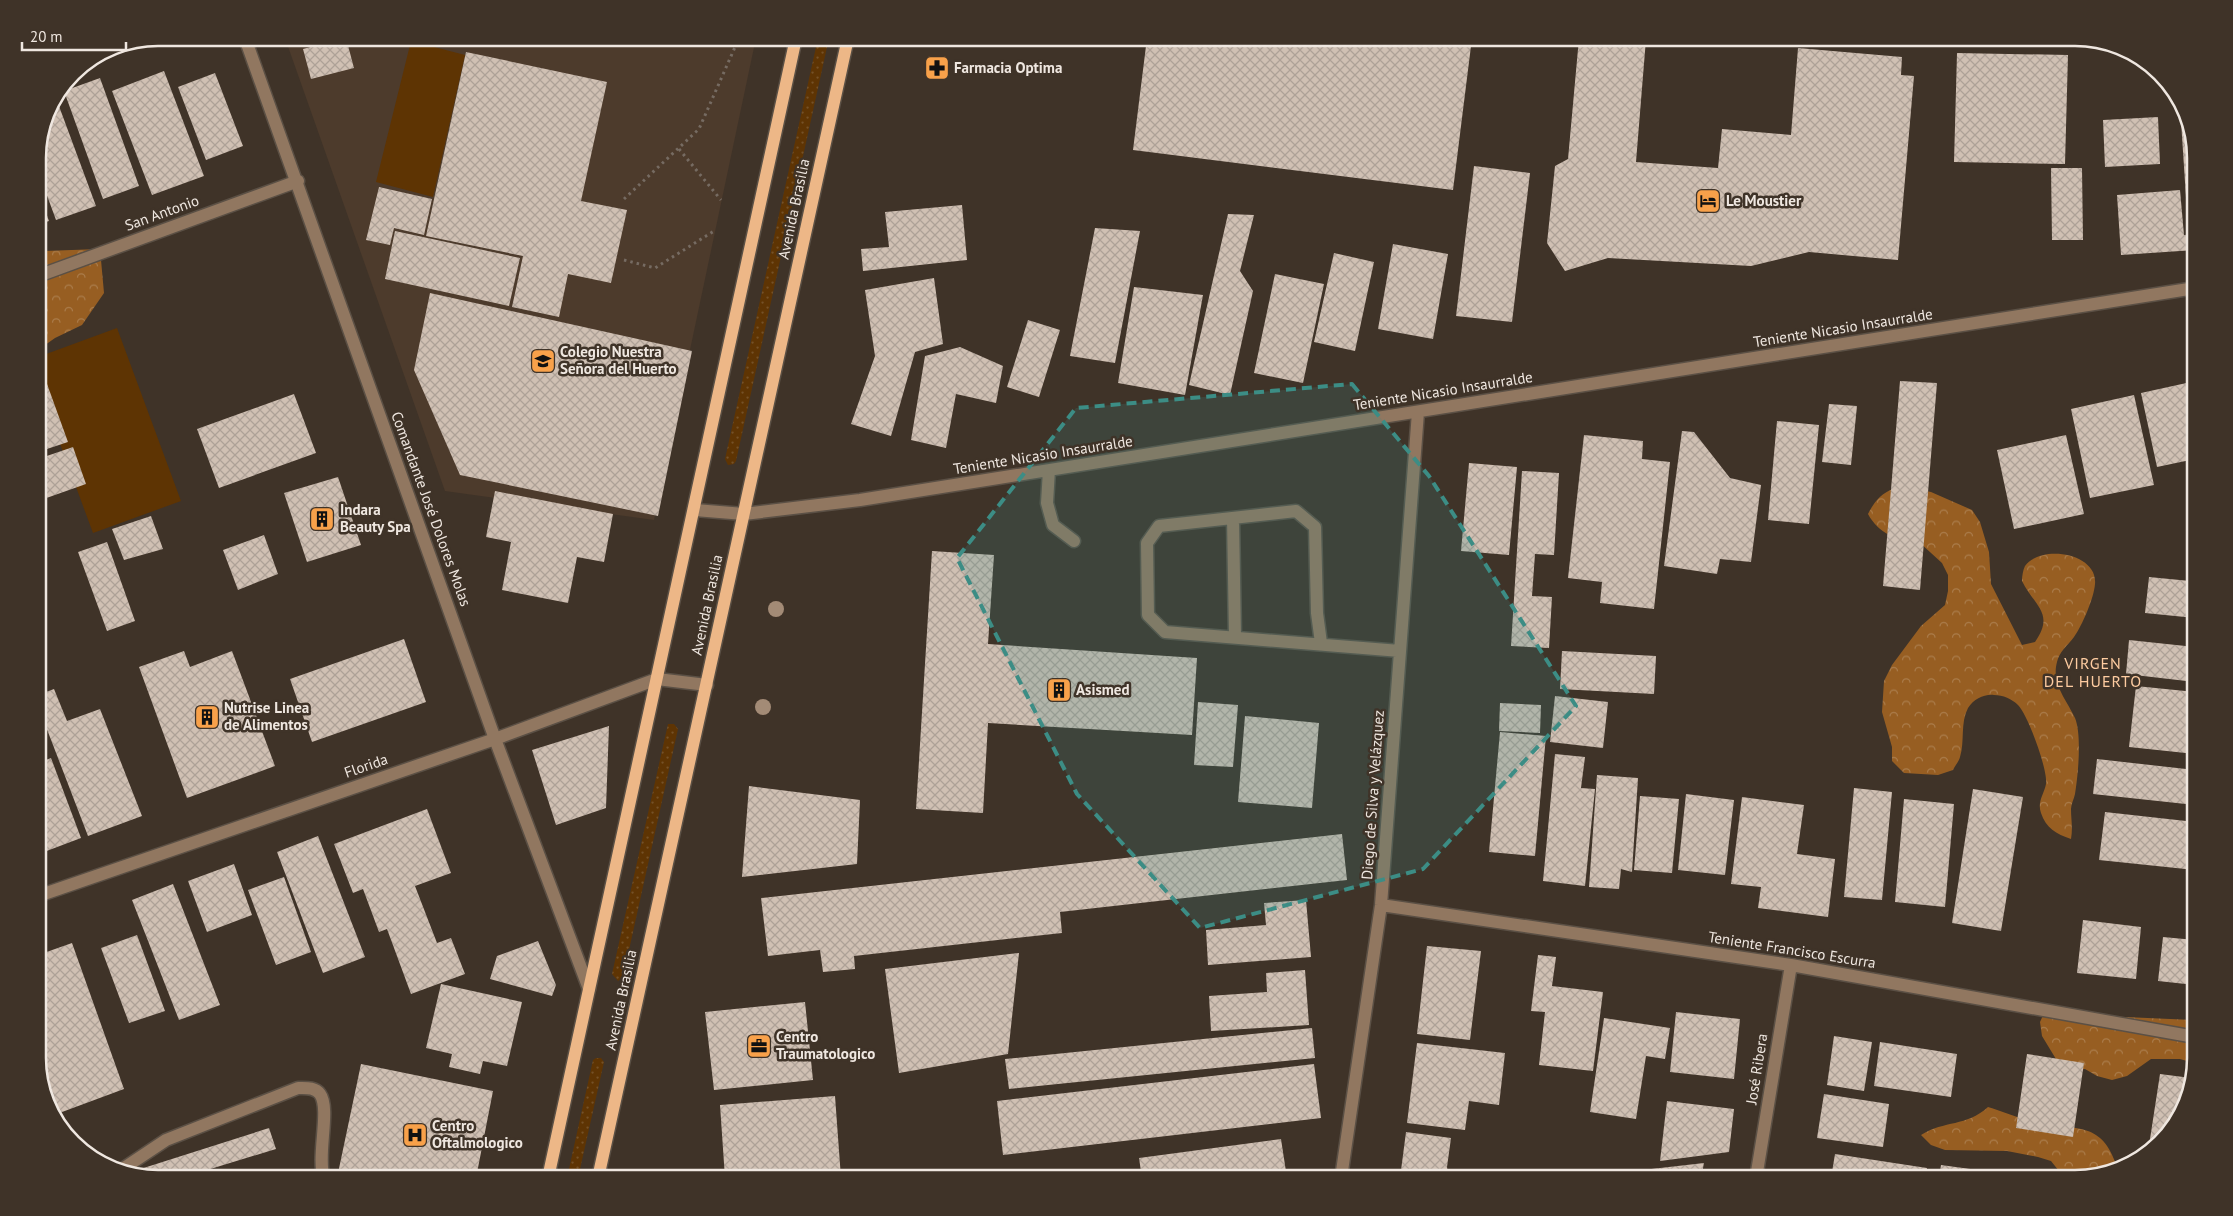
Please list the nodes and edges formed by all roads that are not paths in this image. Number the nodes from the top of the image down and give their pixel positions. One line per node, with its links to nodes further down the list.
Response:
1 (248, 46): 4 (street, Comandante José Dolores Molas)
2 (794, 46): 9 (main road)
3 (846, 46): 10 (main road, Avenida Brasilia)
4 (298, 181): 5 (street, San Antonio); 18 (street, Comandante José Dolores Molas)
5 (46, 273)
6 (2187, 289): 7 (street, Teniente Nicasio Insaurralde)
7 (1418, 412): 8 (street, Teniente Nicasio Insaurralde); 15 (street, Diego de Silva y Velázquez)
8 (1049, 470): 10 (street, Teniente Nicasio Insaurralde); 12 (street)
9 (694, 510): 10 (street, Teniente Nicasio Insaurralde); 16 (main road)
10 (744, 514): 17 (main road, Avenida Brasilia)
11 (1233, 518): 13 (street); 13 (street); 14 (street)
12 (1074, 541)
13 (1235, 637): 14 (street)
14 (1321, 643): 15 (street)
15 (1400, 651): 20 (street, Diego de Silva y Velázquez)
16 (657, 680): 17 (street, Florida); 18 (street, Florida); 22 (main road)
17 (706, 685): 27 (main road, Avenida Brasilia)
18 (495, 739): 19 (street, Florida); 22 (street, Comandante José Dolores Molas)
19 (46, 893)
20 (1381, 905): 21 (street, Teniente Francisco Escurra); 28 (street, Diego de Silva y Velázquez)
21 (1790, 965): 23 (street, Teniente Francisco Escurra); 29 (street, José Ribera)
22 (590, 989): 26 (main road)
23 (2187, 1035)
24 (128, 1166): 25 (street)
25 (324, 1170)
26 (550, 1170)
27 (600, 1170)
28 (1342, 1170)
29 (1757, 1170)

